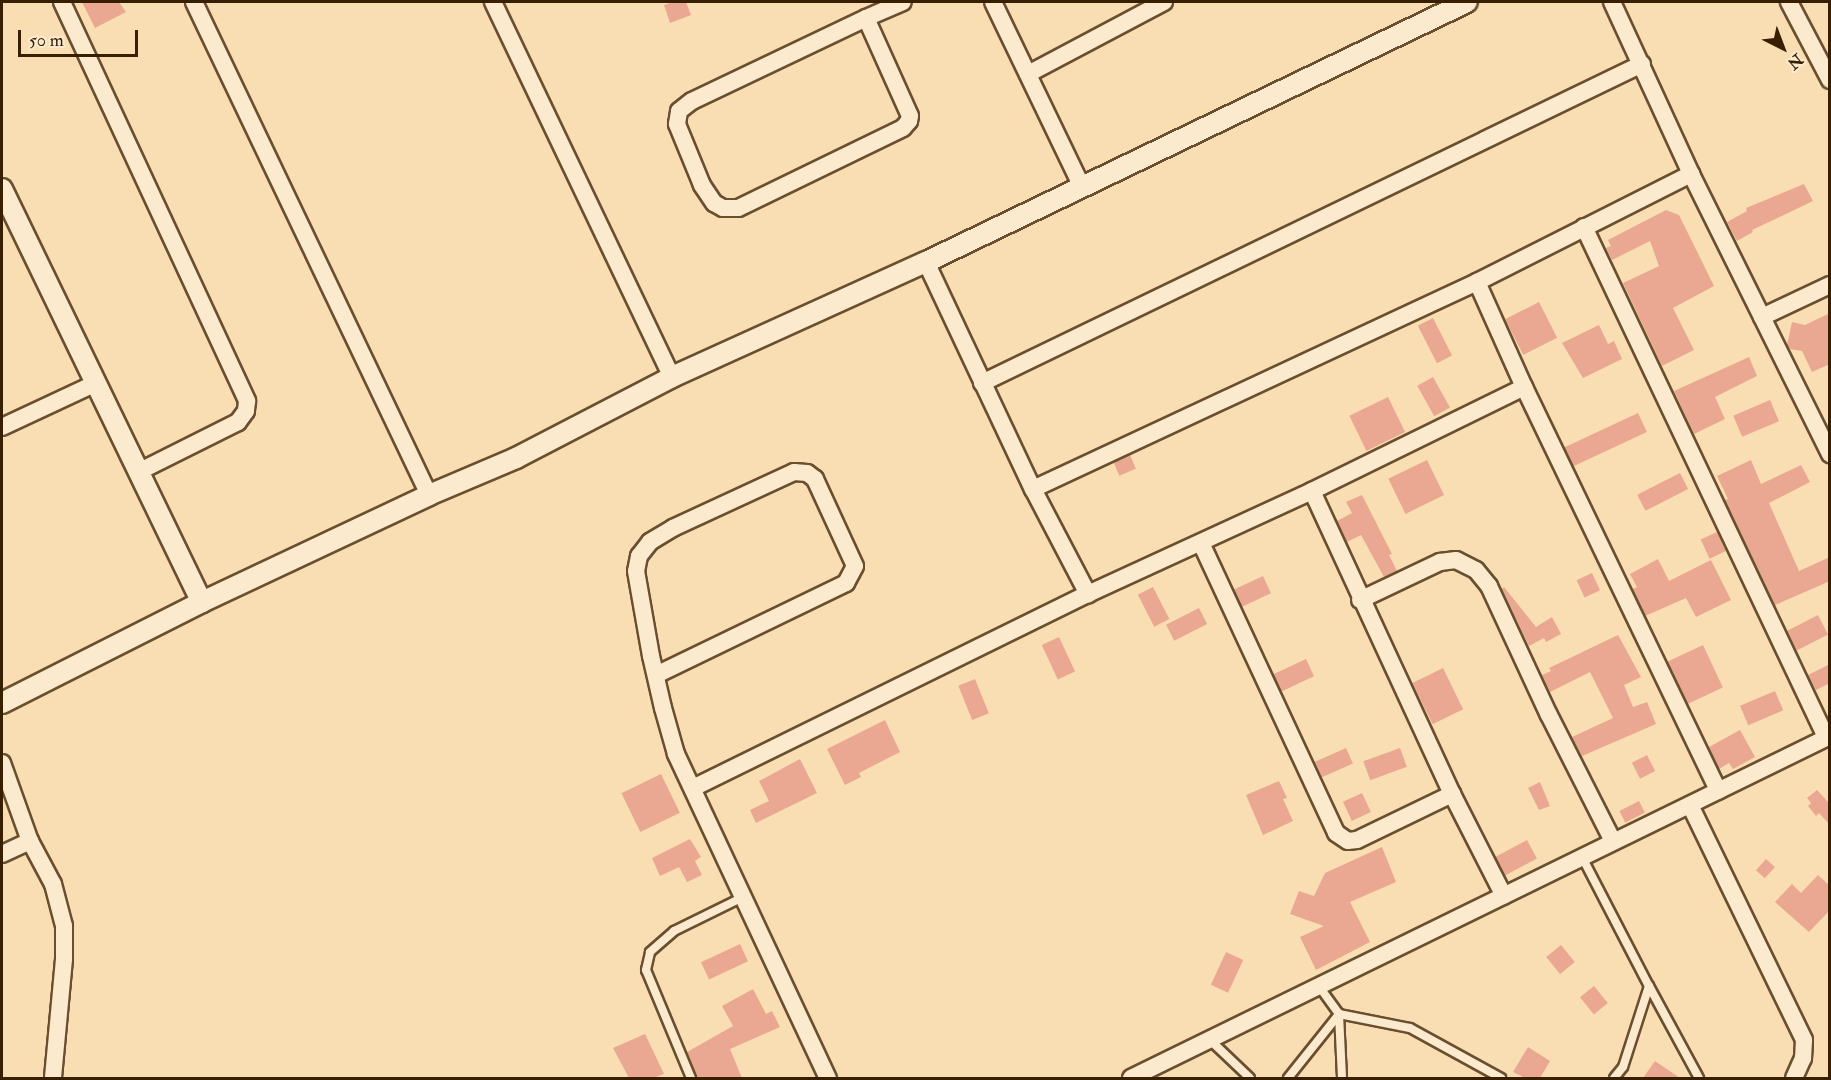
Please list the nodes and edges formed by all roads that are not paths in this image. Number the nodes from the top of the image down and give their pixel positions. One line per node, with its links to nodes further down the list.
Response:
1 (62, 2): 29 (street)
2 (194, 2): 32 (street)
3 (493, 2): 23 (street)
4 (903, 2): 11 (street)
5 (993, 2): 13 (street)
6 (1164, 2): 10 (street)
7 (1467, 2): 16 (street)
8 (1612, 2): 12 (street)
9 (1789, 2): 14 (street)
10 (1144, 6): 13 (street)
11 (866, 18): 11 (street)
12 (1642, 64): 15 (street); 25 (street)
13 (1028, 74): 16 (street)
14 (1830, 80)
15 (1691, 174): 18 (street); 22 (street)
16 (1082, 187): 19 (street)
17 (2, 189): 24 (street)
18 (1584, 227): 20 (street); 39 (street)
19 (926, 262): 23 (street); 25 (street)
20 (1477, 282): 26 (street); 30 (street)
21 (1830, 285): 22 (street)
22 (1762, 317): 28 (street)
23 (672, 377): 32 (street)
24 (96, 383): 27 (street); 29 (street)
25 (982, 383): 30 (street)
26 (1524, 387): 31 (street); 42 (street)
27 (2, 427)
28 (1830, 454)
29 (138, 472): 36 (street)
30 (1033, 489): 34 (street)
31 (1312, 491): 33 (street); 35 (street)
32 (429, 495): 36 (street)
33 (1201, 543): 34 (street); 43 (street)
34 (1088, 594): 41 (street)
35 (1360, 600): 43 (street); 46 (street)
36 (202, 603): 38 (street)
37 (656, 675): 37 (street); 41 (street)
38 (2, 703)
39 (1828, 736): 42 (street)
40 (2, 763): 45 (street)
41 (693, 788): 50 (street)
42 (1718, 791): 44 (street)
43 (1452, 794): 49 (street)
44 (1690, 806): 46 (street); 65 (street)
45 (30, 841): 47 (street); 55 (street)
46 (1613, 841): 48 (street)
47 (2, 854)
48 (1582, 857): 49 (street); 52 (lane)
49 (1504, 896): 51 (street)
50 (743, 897): 56 (lane); 57 (street)
51 (1318, 985): 53 (lane); 54 (street)
52 (1649, 986): 63 (lane); 64 (lane)
53 (1339, 1014): 60 (lane); 61 (lane); 62 (lane)
54 (1210, 1040): 58 (street); 59 (lane)
55 (53, 1078)
56 (691, 1078)
57 (828, 1078)
58 (1131, 1078)
59 (1250, 1078)
60 (1288, 1078)
61 (1342, 1078)
62 (1500, 1078)
63 (1614, 1078)
64 (1699, 1078)
65 (1794, 1078)

